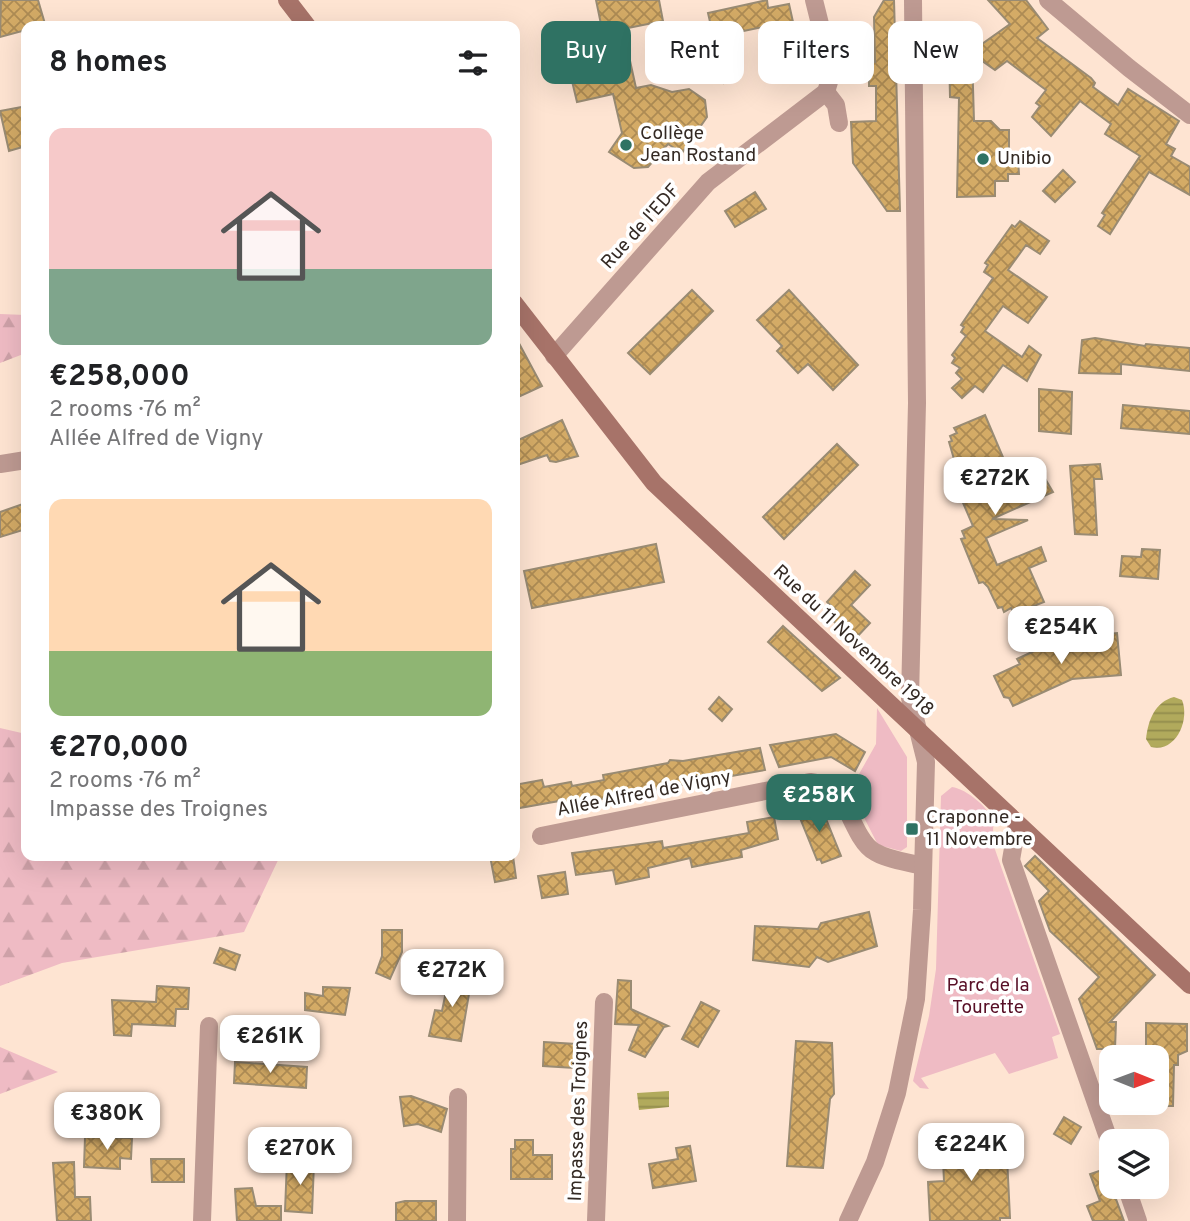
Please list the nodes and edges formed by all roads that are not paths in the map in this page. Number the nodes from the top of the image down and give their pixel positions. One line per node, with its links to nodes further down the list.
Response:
1 (287, 0): 5 (main road)
2 (814, 0): 6 (street)
3 (913, 0): 13 (street)
4 (1048, 0): 7 (street)
5 (303, 21)
6 (826, 92): 8 (street); 10 (street, Rue de l'EDF)
7 (1190, 115)
8 (839, 123)
9 (520, 314): 10 (main road, Rue du 11 Novembre 1918)
10 (554, 356): 13 (main road, Rue du 11 Novembre 1918)
11 (21, 461): 12 (street)
12 (0, 464)
13 (920, 733): 14 (main road, Rue du 11 Novembre 1918); 16 (street)
14 (1017, 825): 17 (main road, Rue du 11 Novembre 1918); 21 (street)
15 (541, 836): 16 (street, Allée Alfred de Vigny)
16 (923, 866): 26 (street)
17 (1190, 985)
18 (604, 1002): 25 (street, Impasse des Troignes)
19 (209, 1026): 23 (street)
20 (458, 1097): 24 (street)
21 (1105, 1129)
22 (1130, 1199): 27 (street)
23 (202, 1221)
24 (457, 1221)
25 (596, 1221)
26 (848, 1221)
27 (1138, 1221)

